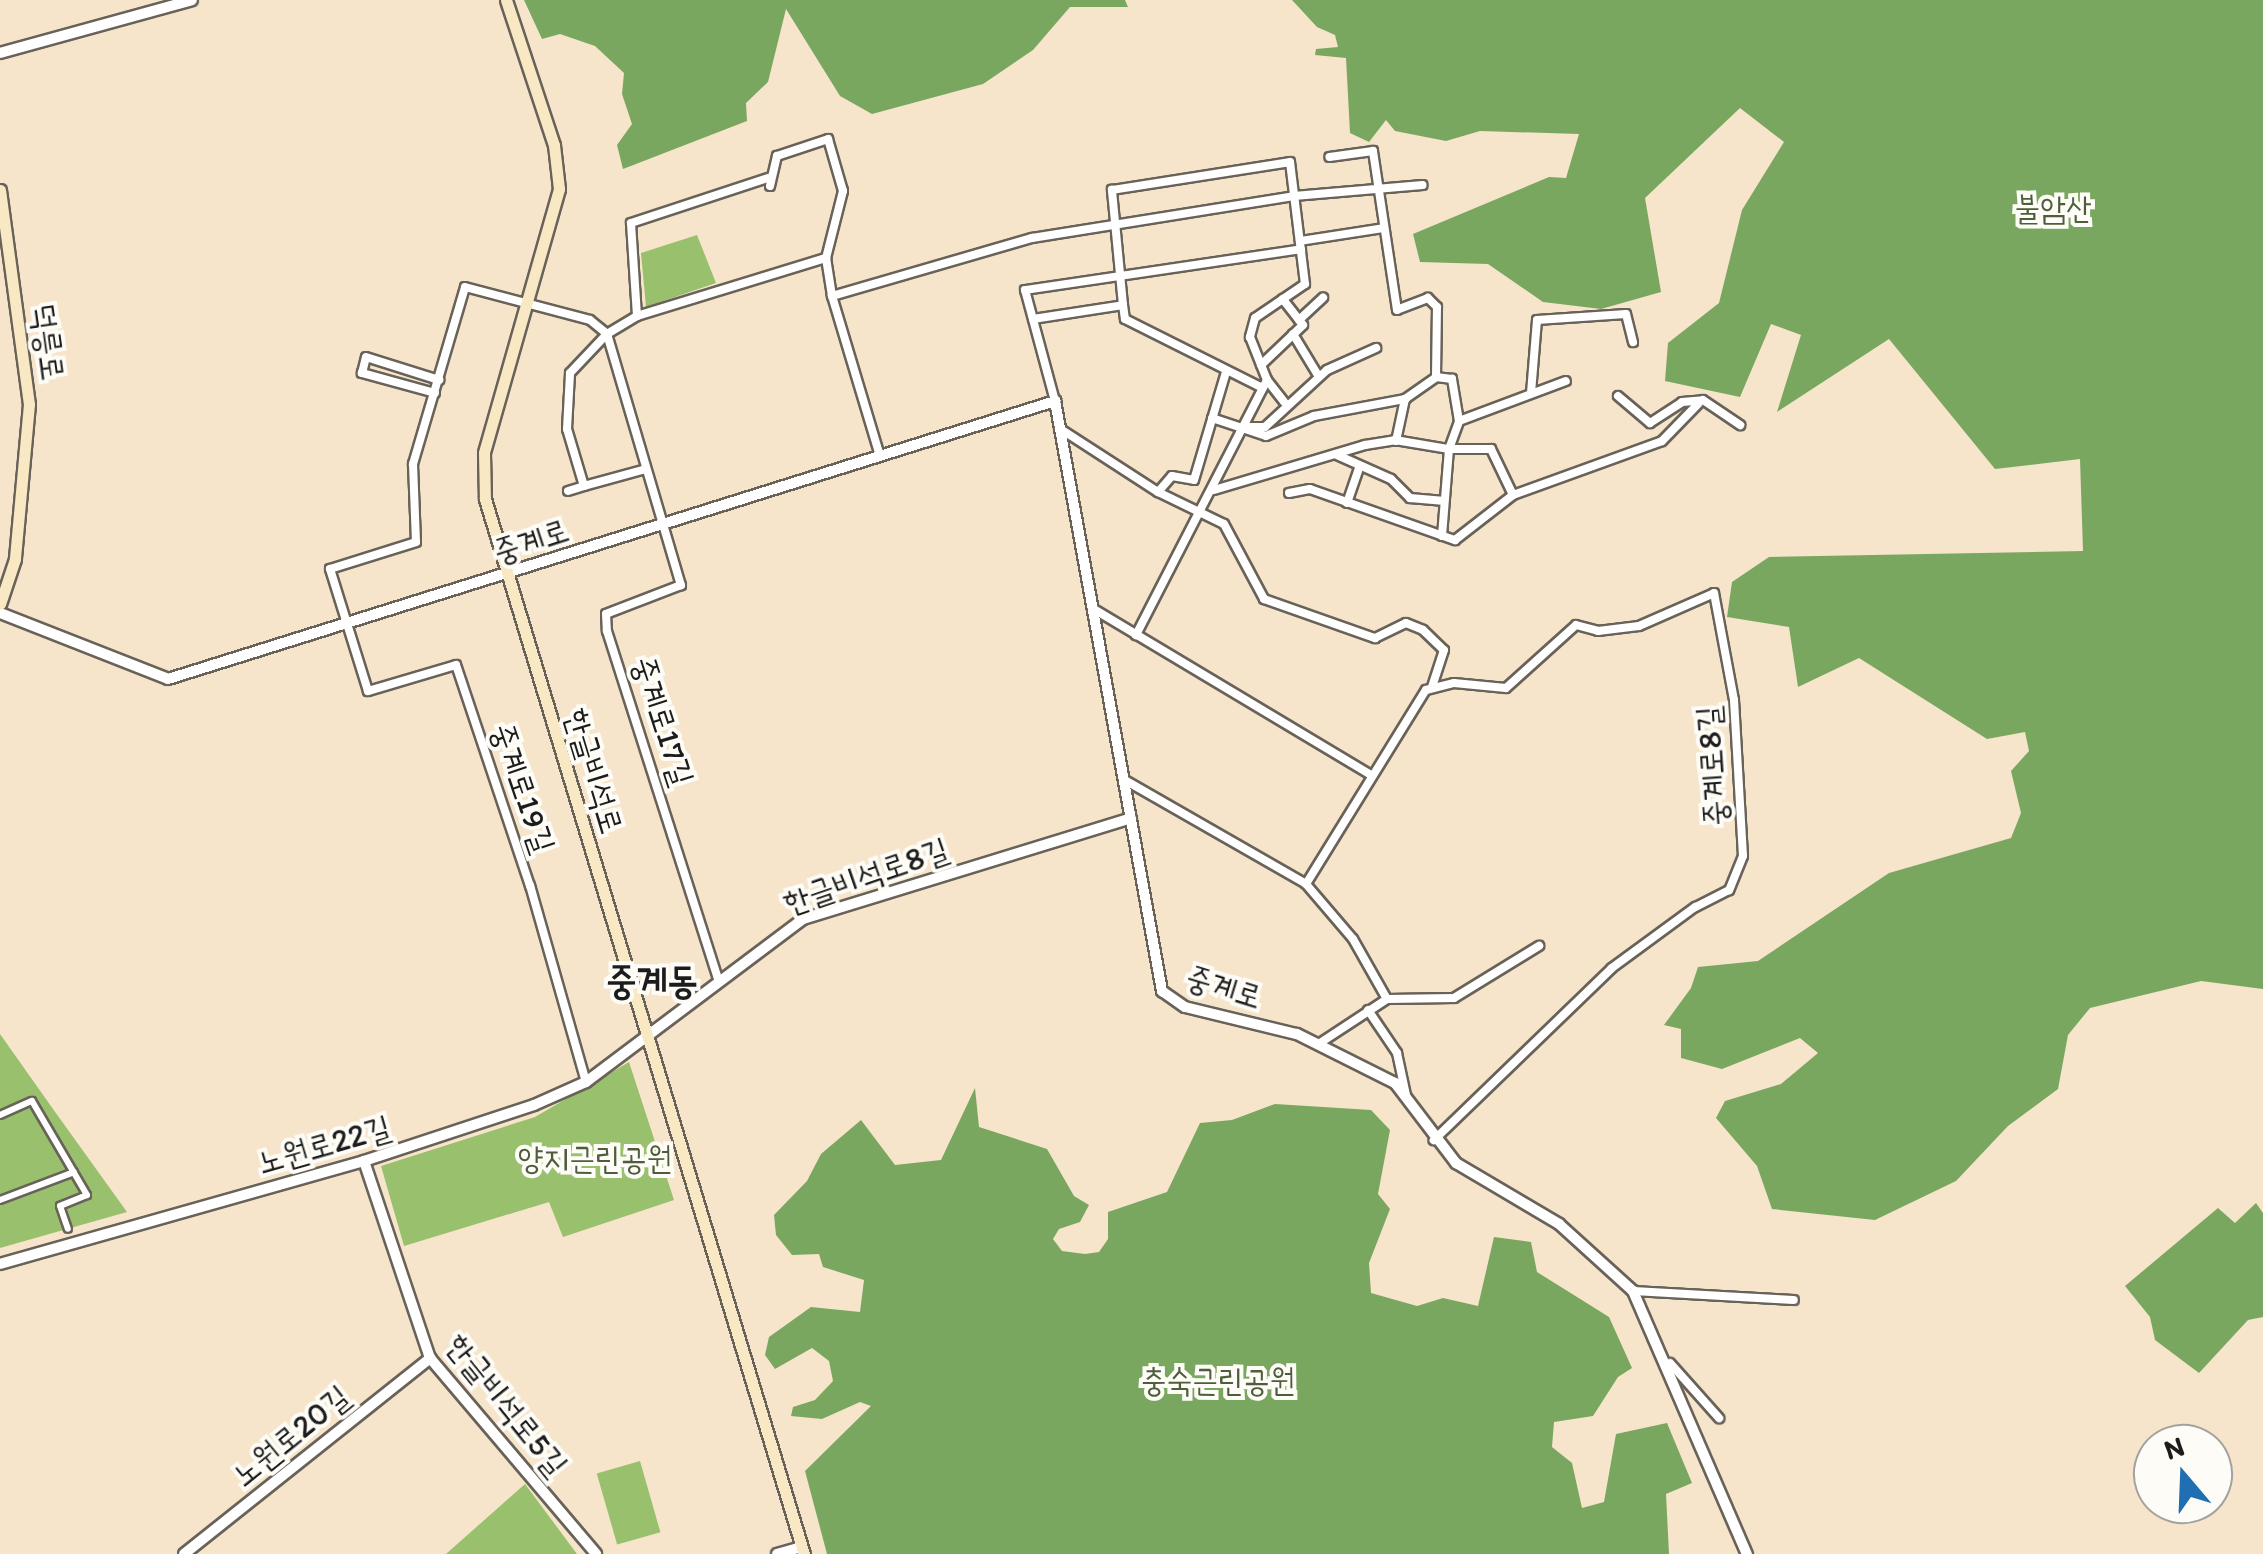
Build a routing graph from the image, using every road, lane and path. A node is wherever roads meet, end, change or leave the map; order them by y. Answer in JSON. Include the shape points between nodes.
{"nodes":[{"id":1,"x":192,"y":0,"type":"edge"},
{"id":2,"x":506,"y":0,"type":"edge"},
{"id":3,"x":0,"y":53,"type":"edge"},
{"id":4,"x":1330,"y":156,"type":"dead end"},
{"id":5,"x":1423,"y":185,"type":"dead end"},
{"id":6,"x":1378,"y":186,"type":"junction"},
{"id":7,"x":0,"y":190,"type":"edge"},
{"id":8,"x":1294,"y":196,"type":"junction"},
{"id":9,"x":1114,"y":224,"type":"junction"},
{"id":10,"x":1384,"y":228,"type":"junction"},
{"id":11,"x":1301,"y":245,"type":"junction"},
{"id":12,"x":826,"y":258,"type":"junction"},
{"id":13,"x":5,"y":266,"type":"edge"},
{"id":14,"x":1119,"y":275,"type":"junction"},
{"id":15,"x":832,"y":296,"type":"junction"},
{"id":16,"x":1323,"y":298,"type":"dead end"},
{"id":17,"x":1283,"y":299,"type":"junction"},
{"id":18,"x":1123,"y":305,"type":"junction"},
{"id":19,"x":528,"y":306,"type":"junction"},
{"id":20,"x":637,"y":316,"type":"junction"},
{"id":21,"x":1033,"y":320,"type":"junction"},
{"id":22,"x":1299,"y":320,"type":"junction"},
{"id":23,"x":607,"y":334,"type":"junction"},
{"id":24,"x":1293,"y":334,"type":"junction"},
{"id":25,"x":1633,"y":342,"type":"dead end"},
{"id":26,"x":1376,"y":348,"type":"dead end"},
{"id":27,"x":1261,"y":364,"type":"junction"},
{"id":28,"x":1226,"y":372,"type":"junction"},
{"id":29,"x":1319,"y":377,"type":"junction"},
{"id":30,"x":1436,"y":377,"type":"junction"},
{"id":31,"x":439,"y":380,"type":"junction"},
{"id":32,"x":1566,"y":381,"type":"dead end"},
{"id":33,"x":1265,"y":384,"type":"junction"},
{"id":34,"x":435,"y":392,"type":"junction"},
{"id":35,"x":1531,"y":393,"type":"junction"},
{"id":36,"x":1618,"y":396,"type":"dead end"},
{"id":37,"x":1405,"y":399,"type":"junction"},
{"id":38,"x":1055,"y":401,"type":"junction"},
{"id":39,"x":1284,"y":402,"type":"junction"},
{"id":40,"x":1698,"y":404,"type":"junction"},
{"id":41,"x":1212,"y":418,"type":"junction"},
{"id":42,"x":1459,"y":421,"type":"junction"},
{"id":43,"x":1740,"y":424,"type":"dead end"},
{"id":44,"x":1244,"y":427,"type":"junction"},
{"id":45,"x":1058,"y":428,"type":"junction"},
{"id":46,"x":1396,"y":440,"type":"junction"},
{"id":47,"x":1449,"y":449,"type":"junction"},
{"id":48,"x":1337,"y":455,"type":"junction"},
{"id":49,"x":880,"y":456,"type":"junction"},
{"id":50,"x":1360,"y":466,"type":"junction"},
{"id":51,"x":646,"y":469,"type":"junction"},
{"id":52,"x":584,"y":486,"type":"junction"},
{"id":53,"x":1214,"y":490,"type":"junction"},
{"id":54,"x":568,"y":492,"type":"dead end"},
{"id":55,"x":1158,"y":492,"type":"junction"},
{"id":56,"x":1290,"y":493,"type":"dead end"},
{"id":57,"x":1513,"y":495,"type":"junction"},
{"id":58,"x":1442,"y":501,"type":"junction"},
{"id":59,"x":1347,"y":503,"type":"junction"},
{"id":60,"x":1200,"y":515,"type":"junction"},
{"id":61,"x":661,"y":525,"type":"junction"},
{"id":62,"x":1442,"y":536,"type":"junction"},
{"id":63,"x":507,"y":575,"type":"junction"},
{"id":64,"x":0,"y":604,"type":"edge"},
{"id":65,"x":1092,"y":608,"type":"junction"},
{"id":66,"x":0,"y":613,"type":"edge"},
{"id":67,"x":347,"y":624,"type":"junction"},
{"id":68,"x":1136,"y":635,"type":"junction"},
{"id":69,"x":1432,"y":687,"type":"junction"},
{"id":70,"x":1371,"y":776,"type":"junction"},
{"id":71,"x":1123,"y":779,"type":"junction"},
{"id":72,"x":1131,"y":818,"type":"junction"},
{"id":73,"x":1306,"y":884,"type":"junction"},
{"id":74,"x":1539,"y":946,"type":"dead end"},
{"id":75,"x":718,"y":979,"type":"junction"},
{"id":76,"x":1387,"y":1000,"type":"junction"},
{"id":77,"x":1368,"y":1010,"type":"junction"},
{"id":78,"x":646,"y":1037,"type":"junction"},
{"id":79,"x":1320,"y":1042,"type":"junction"},
{"id":80,"x":586,"y":1082,"type":"junction"},
{"id":81,"x":1406,"y":1096,"type":"junction"},
{"id":82,"x":0,"y":1114,"type":"edge"},
{"id":83,"x":1434,"y":1140,"type":"junction"},
{"id":84,"x":364,"y":1160,"type":"junction"},
{"id":85,"x":74,"y":1172,"type":"junction"},
{"id":86,"x":0,"y":1200,"type":"edge"},
{"id":87,"x":68,"y":1228,"type":"dead end"},
{"id":88,"x":0,"y":1264,"type":"edge"},
{"id":89,"x":1633,"y":1290,"type":"junction"},
{"id":90,"x":1794,"y":1300,"type":"dead end"},
{"id":91,"x":430,"y":1358,"type":"junction"},
{"id":92,"x":1670,"y":1364,"type":"junction"},
{"id":93,"x":1719,"y":1418,"type":"dead end"},
{"id":94,"x":803,"y":1550,"type":"edge"},
{"id":95,"x":184,"y":1554,"type":"edge"},
{"id":96,"x":596,"y":1554,"type":"edge"},
{"id":97,"x":776,"y":1554,"type":"edge"},
{"id":98,"x":1747,"y":1554,"type":"edge"}],
"edges":[{"from":1,"to":3,"type":"street"},
{"from":2,"to":19,"type":"main road","name":"한글비석로","via":[[554,145],[559,189]]},
{"from":4,"to":6,"type":"street","via":[[1373,151]]},
{"from":5,"to":6,"type":"street"},
{"from":6,"to":8,"type":"street"},
{"from":6,"to":10,"type":"street"},
{"from":7,"to":13,"type":"main road","name":"덕릉로"},
{"from":8,"to":9,"type":"street"},
{"from":8,"to":9,"type":"street","via":[[1290,162],[1112,190]]},
{"from":8,"to":11,"type":"street"},
{"from":9,"to":14,"type":"street"},
{"from":9,"to":15,"type":"street","via":[[1032,238]]},
{"from":10,"to":11,"type":"street"},
{"from":10,"to":30,"type":"street","via":[[1397,310],[1428,298],[1437,307]]},
{"from":11,"to":14,"type":"street"},
{"from":11,"to":17,"type":"street","via":[[1304,284]]},
{"from":12,"to":15,"type":"street"},
{"from":12,"to":20,"type":"street"},
{"from":12,"to":20,"type":"street","via":[[843,191],[828,139],[777,156],[769,182],[631,223]]},
{"from":13,"to":64,"type":"main road","name":"덕릉로","via":[[28,438],[15,559]]},
{"from":14,"to":18,"type":"street"},
{"from":14,"to":21,"type":"street","via":[[1025,290]]},
{"from":15,"to":49,"type":"street"},
{"from":16,"to":22,"type":"street"},
{"from":17,"to":22,"type":"street"},
{"from":17,"to":27,"type":"street","via":[[1255,318],[1250,337]]},
{"from":18,"to":21,"type":"street"},
{"from":18,"to":28,"type":"street","via":[[1125,320]]},
{"from":19,"to":23,"type":"street","via":[[590,320]]},
{"from":19,"to":31,"type":"street","via":[[465,287]]},
{"from":19,"to":63,"type":"main road","name":"한글비석로","via":[[483,462],[485,499]]},
{"from":20,"to":23,"type":"street"},
{"from":21,"to":38,"type":"street"},
{"from":22,"to":24,"type":"street","via":[[1303,325]]},
{"from":23,"to":51,"type":"street"},
{"from":23,"to":52,"type":"street","via":[[570,373],[566,402]]},
{"from":24,"to":27,"type":"street"},
{"from":24,"to":29,"type":"street"},
{"from":25,"to":35,"type":"street","via":[[1626,314],[1537,320]]},
{"from":26,"to":29,"type":"street"},
{"from":27,"to":33,"type":"street"},
{"from":28,"to":33,"type":"street"},
{"from":28,"to":41,"type":"street"},
{"from":29,"to":39,"type":"street"},
{"from":30,"to":37,"type":"street"},
{"from":30,"to":42,"type":"street","via":[[1452,379]]},
{"from":31,"to":34,"type":"street"},
{"from":31,"to":34,"type":"street","via":[[366,357],[362,373]]},
{"from":32,"to":35,"type":"street"},
{"from":33,"to":39,"type":"street"},
{"from":33,"to":44,"type":"street"},
{"from":34,"to":67,"type":"street","via":[[414,464],[416,542],[330,569]]},
{"from":35,"to":42,"type":"street"},
{"from":36,"to":40,"type":"street","via":[[1650,423],[1682,402]]},
{"from":37,"to":44,"type":"street","via":[[1314,416],[1266,436]]},
{"from":37,"to":46,"type":"street"},
{"from":38,"to":45,"type":"street","name":"중계로"},
{"from":38,"to":49,"type":"street","name":"중계로"},
{"from":39,"to":44,"type":"street","via":[[1264,427]]},
{"from":40,"to":43,"type":"street","via":[[1703,400]]},
{"from":40,"to":57,"type":"street","via":[[1662,441]]},
{"from":41,"to":44,"type":"street"},
{"from":41,"to":55,"type":"street","via":[[1194,480],[1172,476]]},
{"from":42,"to":47,"type":"street"},
{"from":44,"to":53,"type":"street"},
{"from":45,"to":55,"type":"street"},
{"from":45,"to":65,"type":"street","name":"중계로"},
{"from":46,"to":47,"type":"street"},
{"from":46,"to":48,"type":"street"},
{"from":47,"to":57,"type":"street","via":[[1492,449]]},
{"from":47,"to":58,"type":"street"},
{"from":48,"to":50,"type":"street"},
{"from":48,"to":53,"type":"street","via":[[1300,460]]},
{"from":49,"to":61,"type":"street","name":"중계로"},
{"from":50,"to":58,"type":"street","via":[[1391,478],[1410,498]]},
{"from":50,"to":59,"type":"street"},
{"from":51,"to":52,"type":"street"},
{"from":51,"to":61,"type":"street"},
{"from":52,"to":54,"type":"street"},
{"from":53,"to":60,"type":"street"},
{"from":55,"to":60,"type":"street"},
{"from":56,"to":59,"type":"street","via":[[1310,489]]},
{"from":57,"to":62,"type":"street","via":[[1455,540]]},
{"from":58,"to":62,"type":"street"},
{"from":59,"to":62,"type":"street"},
{"from":60,"to":68,"type":"street"},
{"from":60,"to":69,"type":"street","via":[[1224,524],[1264,599],[1375,638],[1406,623],[1424,630],[1444,650]]},
{"from":61,"to":63,"type":"street","name":"중계로"},
{"from":61,"to":75,"type":"street","name":"중계로17길","via":[[681,585],[606,614],[608,631]]},
{"from":63,"to":67,"type":"street","name":"중계로"},
{"from":63,"to":78,"type":"main road","name":"한글비석로"},
{"from":65,"to":68,"type":"street"},
{"from":65,"to":71,"type":"street","name":"중계로"},
{"from":66,"to":67,"type":"street","name":"중계로","via":[[168,679]]},
{"from":67,"to":80,"type":"street","name":"중계로19길","via":[[368,691],[456,665]]},
{"from":68,"to":70,"type":"street"},
{"from":69,"to":70,"type":"street","via":[[1412,706]]},
{"from":69,"to":83,"type":"street","name":"중계로8길","via":[[1506,688],[1576,625],[1598,631],[1639,626],[1714,594],[1734,700],[1743,856],[1729,890],[1695,906],[1612,968]]},
{"from":70,"to":73,"type":"street"},
{"from":71,"to":72,"type":"street","name":"중계로"},
{"from":71,"to":73,"type":"street"},
{"from":72,"to":75,"type":"street","name":"한글비석로8길","via":[[803,919]]},
{"from":72,"to":79,"type":"street","name":"중계로","via":[[1148,933],[1169,1000]]},
{"from":73,"to":76,"type":"street","via":[[1354,939]]},
{"from":74,"to":76,"type":"street","via":[[1454,998]]},
{"from":75,"to":78,"type":"street","name":"한글비석로8길"},
{"from":76,"to":77,"type":"street"},
{"from":77,"to":79,"type":"street"},
{"from":77,"to":81,"type":"street","name":"중계로","via":[[1397,1053]]},
{"from":78,"to":80,"type":"street","name":"노원로22길"},
{"from":78,"to":94,"type":"main road","name":"한글비석로"},
{"from":79,"to":81,"type":"street","name":"중계로","via":[[1395,1083]]},
{"from":80,"to":84,"type":"street","name":"노원로22길"},
{"from":81,"to":83,"type":"street","name":"중계로"},
{"from":82,"to":85,"type":"street","via":[[32,1101]]},
{"from":83,"to":89,"type":"street","name":"중계로","via":[[1456,1163],[1559,1224]]},
{"from":84,"to":88,"type":"street","name":"노원로22길"},
{"from":84,"to":91,"type":"street","name":"한글비석로5길"},
{"from":85,"to":86,"type":"street"},
{"from":85,"to":87,"type":"street","via":[[87,1194],[60,1206]]},
{"from":89,"to":90,"type":"street"},
{"from":89,"to":92,"type":"street","name":"중계로"},
{"from":91,"to":95,"type":"street","name":"노원로20길"},
{"from":91,"to":96,"type":"street","name":"한글비석로5길"},
{"from":92,"to":93,"type":"street"},
{"from":92,"to":98,"type":"street","name":"중계로"},
{"from":94,"to":97,"type":"street"}]}
